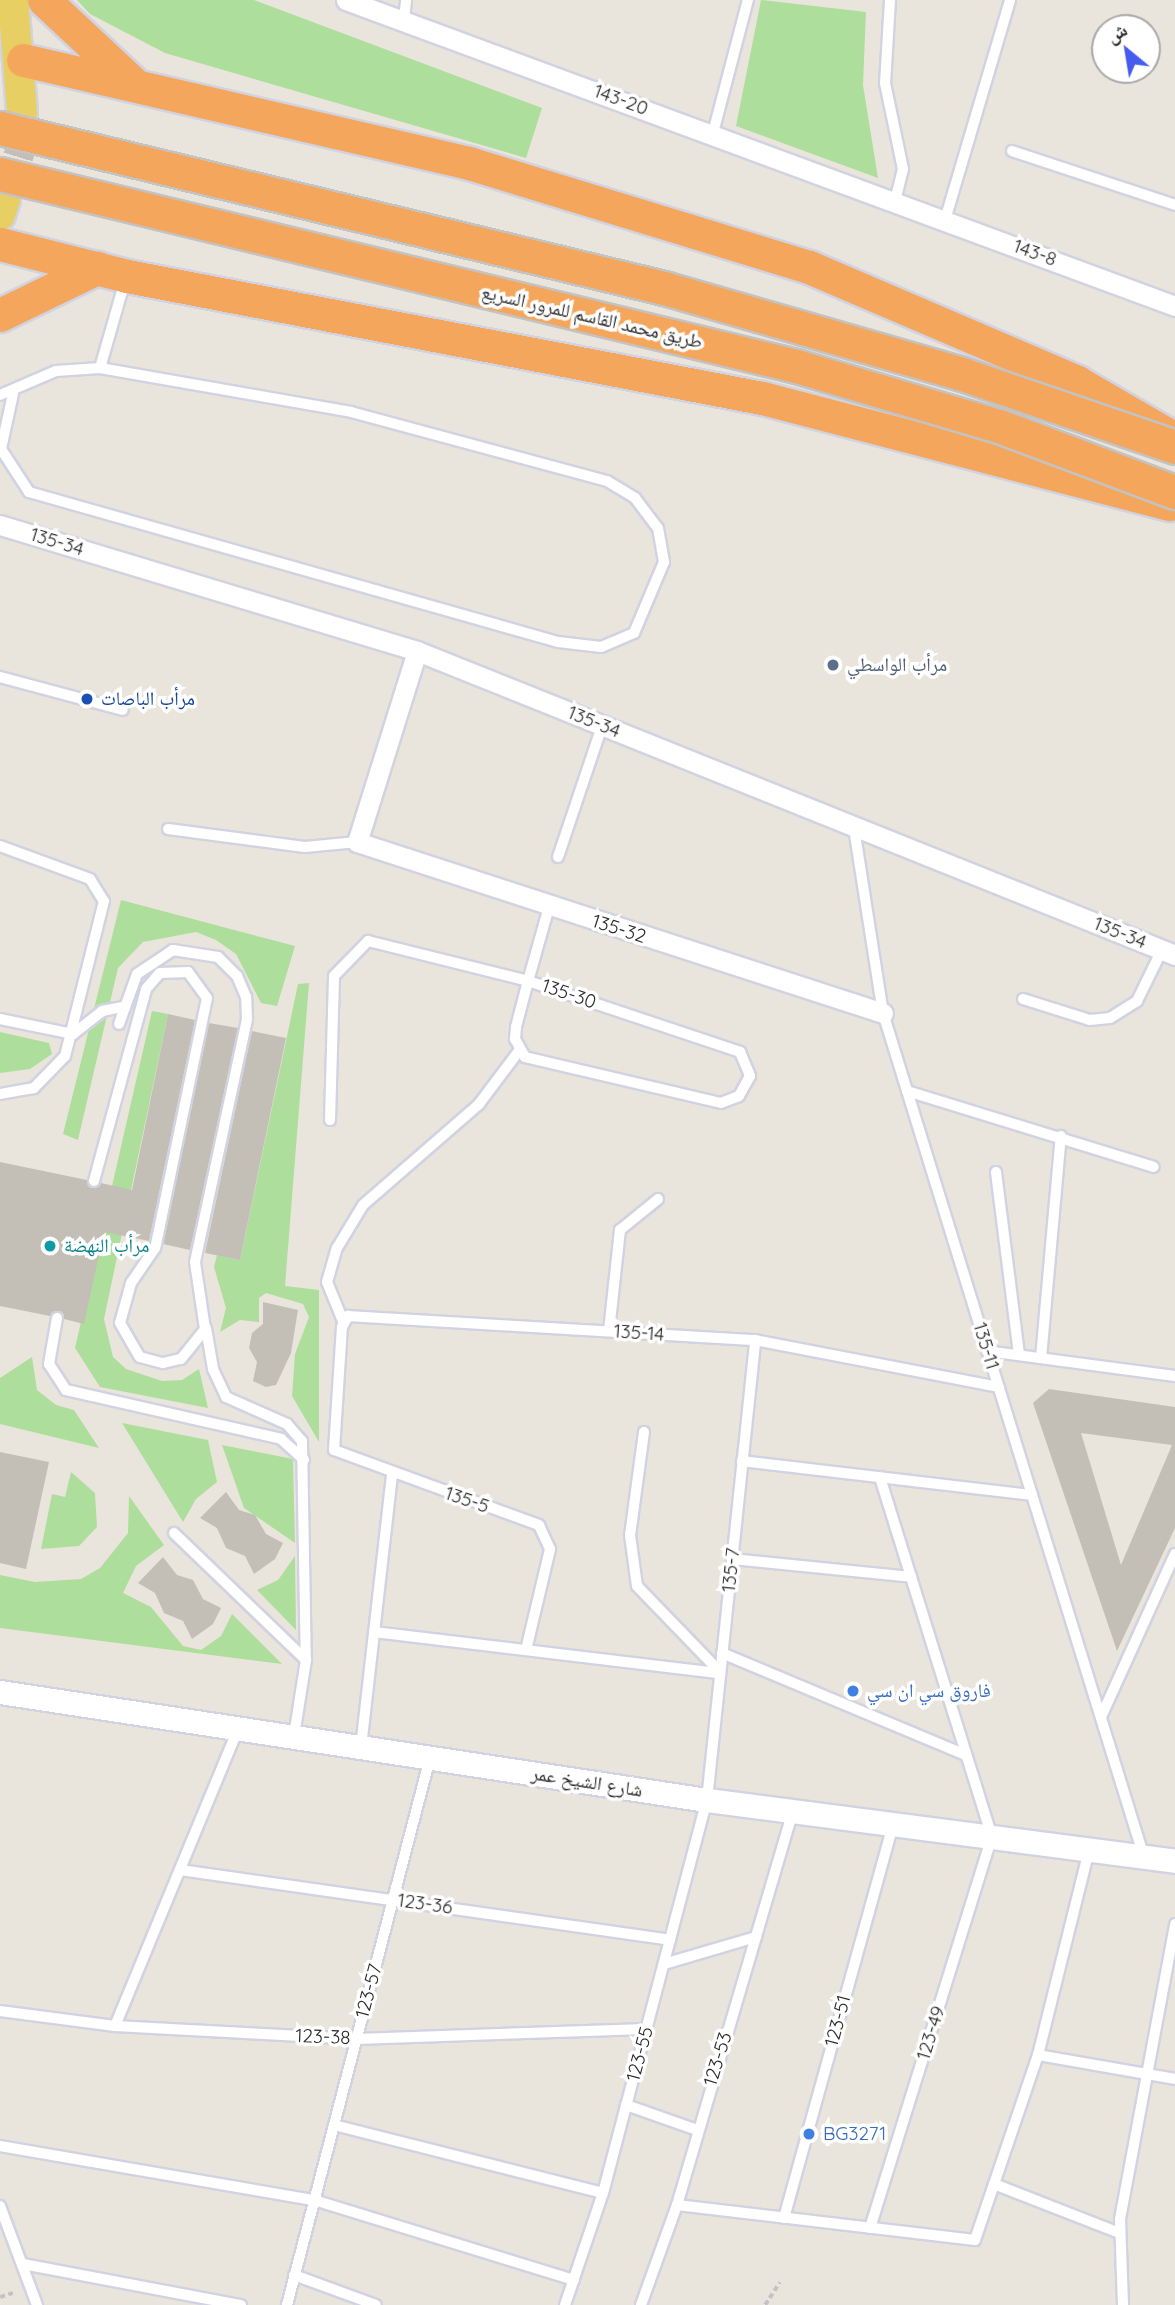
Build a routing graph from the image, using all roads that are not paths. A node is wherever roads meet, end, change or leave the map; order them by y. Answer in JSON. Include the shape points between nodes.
{"nodes":[{"id":1,"x":13,"y":0,"type":"edge"},
{"id":2,"x":44,"y":0,"type":"edge"},
{"id":3,"x":346,"y":0,"type":"edge"},
{"id":4,"x":406,"y":0,"type":"edge"},
{"id":5,"x":748,"y":0,"type":"edge"},
{"id":6,"x":890,"y":0,"type":"edge"},
{"id":7,"x":1010,"y":0,"type":"edge"},
{"id":8,"x":404,"y":20,"type":"junction"},
{"id":9,"x":11,"y":55,"type":"edge"},
{"id":10,"x":138,"y":86,"type":"junction"},
{"id":11,"x":11,"y":120,"type":"edge"},
{"id":12,"x":713,"y":133,"type":"junction"},
{"id":13,"x":1012,"y":151,"type":"dead end"},
{"id":14,"x":2,"y":196,"type":"edge"},
{"id":15,"x":895,"y":202,"type":"junction"},
{"id":16,"x":1175,"y":205,"type":"edge"},
{"id":17,"x":945,"y":220,"type":"junction"},
{"id":18,"x":0,"y":244,"type":"edge"},
{"id":19,"x":112,"y":272,"type":"junction"},
{"id":20,"x":1175,"y":306,"type":"edge"},
{"id":21,"x":0,"y":315,"type":"edge"},
{"id":22,"x":100,"y":368,"type":"junction"},
{"id":23,"x":13,"y":394,"type":"junction"},
{"id":24,"x":0,"y":395,"type":"edge"},
{"id":25,"x":1175,"y":439,"type":"edge"},
{"id":26,"x":1175,"y":447,"type":"edge"},
{"id":27,"x":1175,"y":492,"type":"edge"},
{"id":28,"x":1175,"y":506,"type":"edge"},
{"id":29,"x":0,"y":525,"type":"edge"},
{"id":30,"x":418,"y":651,"type":"junction"},
{"id":31,"x":0,"y":677,"type":"edge"},
{"id":32,"x":123,"y":710,"type":"dead end"},
{"id":33,"x":602,"y":726,"type":"junction"},
{"id":34,"x":854,"y":828,"type":"junction"},
{"id":35,"x":167,"y":829,"type":"dead end"},
{"id":36,"x":357,"y":842,"type":"junction"},
{"id":37,"x":0,"y":846,"type":"edge"},
{"id":38,"x":558,"y":857,"type":"dead end"},
{"id":39,"x":549,"y":907,"type":"junction"},
{"id":40,"x":1168,"y":952,"type":"edge"},
{"id":41,"x":528,"y":981,"type":"junction"},
{"id":42,"x":1023,"y":999,"type":"dead end"},
{"id":43,"x":122,"y":1007,"type":"junction"},
{"id":44,"x":883,"y":1013,"type":"junction"},
{"id":45,"x":0,"y":1018,"type":"edge"},
{"id":46,"x":119,"y":1024,"type":"dead end"},
{"id":47,"x":74,"y":1034,"type":"junction"},
{"id":48,"x":519,"y":1051,"type":"junction"},
{"id":49,"x":907,"y":1091,"type":"junction"},
{"id":50,"x":0,"y":1094,"type":"edge"},
{"id":51,"x":330,"y":1120,"type":"dead end"},
{"id":52,"x":1061,"y":1136,"type":"junction"},
{"id":53,"x":1154,"y":1167,"type":"dead end"},
{"id":54,"x":996,"y":1172,"type":"dead end"},
{"id":55,"x":94,"y":1181,"type":"dead end"},
{"id":56,"x":658,"y":1199,"type":"dead end"},
{"id":57,"x":57,"y":1318,"type":"dead end"},
{"id":58,"x":343,"y":1321,"type":"junction"},
{"id":59,"x":205,"y":1326,"type":"dead end"},
{"id":60,"x":610,"y":1331,"type":"junction"},
{"id":61,"x":755,"y":1340,"type":"junction"},
{"id":62,"x":987,"y":1351,"type":"junction"},
{"id":63,"x":1019,"y":1355,"type":"junction"},
{"id":64,"x":1041,"y":1358,"type":"junction"},
{"id":65,"x":1175,"y":1376,"type":"edge"},
{"id":66,"x":999,"y":1387,"type":"junction"},
{"id":67,"x":644,"y":1433,"type":"dead end"},
{"id":68,"x":305,"y":1461,"type":"junction"},
{"id":69,"x":742,"y":1461,"type":"junction"},
{"id":70,"x":392,"y":1474,"type":"junction"},
{"id":71,"x":880,"y":1477,"type":"junction"},
{"id":72,"x":1032,"y":1495,"type":"junction"},
{"id":73,"x":174,"y":1533,"type":"dead end"},
{"id":74,"x":1175,"y":1554,"type":"edge"},
{"id":75,"x":732,"y":1559,"type":"junction"},
{"id":76,"x":911,"y":1577,"type":"junction"},
{"id":77,"x":374,"y":1632,"type":"junction"},
{"id":78,"x":526,"y":1650,"type":"junction"},
{"id":79,"x":722,"y":1653,"type":"junction"},
{"id":80,"x":306,"y":1660,"type":"junction"},
{"id":81,"x":720,"y":1673,"type":"junction"},
{"id":82,"x":0,"y":1692,"type":"edge"},
{"id":83,"x":1101,"y":1717,"type":"junction"},
{"id":84,"x":238,"y":1728,"type":"junction"},
{"id":85,"x":294,"y":1737,"type":"junction"},
{"id":86,"x":361,"y":1748,"type":"junction"},
{"id":87,"x":966,"y":1755,"type":"junction"},
{"id":88,"x":430,"y":1758,"type":"junction"},
{"id":89,"x":707,"y":1800,"type":"junction"},
{"id":90,"x":793,"y":1811,"type":"junction"},
{"id":91,"x":893,"y":1825,"type":"junction"},
{"id":92,"x":992,"y":1837,"type":"junction"},
{"id":93,"x":1089,"y":1850,"type":"junction"},
{"id":94,"x":1144,"y":1858,"type":"junction"},
{"id":95,"x":1175,"y":1861,"type":"edge"},
{"id":96,"x":180,"y":1870,"type":"junction"},
{"id":97,"x":394,"y":1899,"type":"junction"},
{"id":98,"x":1175,"y":1924,"type":"edge"},
{"id":99,"x":756,"y":1937,"type":"junction"},
{"id":100,"x":670,"y":1940,"type":"junction"},
{"id":101,"x":664,"y":1964,"type":"junction"},
{"id":102,"x":0,"y":2011,"type":"edge"},
{"id":103,"x":115,"y":2026,"type":"junction"},
{"id":104,"x":646,"y":2029,"type":"junction"},
{"id":105,"x":357,"y":2039,"type":"junction"},
{"id":106,"x":1038,"y":2055,"type":"junction"},
{"id":107,"x":1147,"y":2076,"type":"junction"},
{"id":108,"x":1175,"y":2079,"type":"edge"},
{"id":109,"x":626,"y":2105,"type":"junction"},
{"id":110,"x":334,"y":2125,"type":"junction"},
{"id":111,"x":696,"y":2130,"type":"junction"},
{"id":112,"x":0,"y":2146,"type":"edge"},
{"id":113,"x":994,"y":2184,"type":"junction"},
{"id":114,"x":603,"y":2193,"type":"junction"},
{"id":115,"x":314,"y":2200,"type":"junction"},
{"id":116,"x":677,"y":2205,"type":"junction"},
{"id":117,"x":0,"y":2206,"type":"edge"},
{"id":118,"x":784,"y":2218,"type":"junction"},
{"id":119,"x":2,"y":2222,"type":"edge"},
{"id":120,"x":870,"y":2228,"type":"junction"},
{"id":121,"x":1120,"y":2233,"type":"junction"},
{"id":122,"x":23,"y":2264,"type":"junction"},
{"id":123,"x":294,"y":2276,"type":"junction"},
{"id":124,"x":575,"y":2280,"type":"junction"},
{"id":125,"x":37,"y":2305,"type":"edge"},
{"id":126,"x":241,"y":2305,"type":"edge"},
{"id":127,"x":287,"y":2305,"type":"edge"},
{"id":128,"x":376,"y":2305,"type":"edge"},
{"id":129,"x":565,"y":2305,"type":"edge"},
{"id":130,"x":640,"y":2305,"type":"edge"},
{"id":131,"x":1123,"y":2305,"type":"edge"}],
"edges":[{"from":1,"to":9,"type":"main road"},
{"from":2,"to":10,"type":"highway"},
{"from":3,"to":8,"type":"street","name":"143-20"},
{"from":4,"to":8,"type":"lane"},
{"from":5,"to":12,"type":"lane"},
{"from":6,"to":15,"type":"lane","via":[[885,83],[903,169]]},
{"from":7,"to":17,"type":"lane"},
{"from":8,"to":12,"type":"street","name":"143-20"},
{"from":9,"to":10,"type":"highway"},
{"from":9,"to":11,"type":"main road"},
{"from":10,"to":25,"type":"highway","via":[[503,173],[809,267],[1077,382]]},
{"from":11,"to":26,"type":"highway","bridge":true,"via":[[664,288],[962,374]]},
{"from":12,"to":15,"type":"street","name":"143-20"},
{"from":13,"to":16,"type":"lane"},
{"from":14,"to":27,"type":"highway","name":"طريق محمد القاسم للمرور السريع","bridge":true,"via":[[796,366],[999,426]]},
{"from":15,"to":17,"type":"street","name":"143-8"},
{"from":17,"to":20,"type":"street","name":"143-8"},
{"from":18,"to":19,"type":"highway"},
{"from":19,"to":21,"type":"highway"},
{"from":19,"to":22,"type":"lane"},
{"from":19,"to":28,"type":"highway","via":[[779,402]]},
{"from":22,"to":23,"type":"lane","via":[[56,371]]},
{"from":22,"to":23,"type":"lane","via":[[351,412],[607,481],[635,498],[658,528],[664,562],[634,632],[601,647],[558,642],[29,492],[1,449]]},
{"from":23,"to":24,"type":"lane"},
{"from":29,"to":30,"type":"street","name":"135-34"},
{"from":30,"to":33,"type":"street","name":"135-34"},
{"from":30,"to":36,"type":"street"},
{"from":31,"to":32,"type":"lane"},
{"from":33,"to":34,"type":"street","name":"135-34"},
{"from":33,"to":38,"type":"lane"},
{"from":34,"to":40,"type":"street","name":"135-34"},
{"from":34,"to":44,"type":"lane","name":"135-11"},
{"from":35,"to":36,"type":"lane","via":[[305,847]]},
{"from":36,"to":39,"type":"street","name":"135-32"},
{"from":37,"to":47,"type":"lane","via":[[90,879],[103,892]]},
{"from":39,"to":41,"type":"lane"},
{"from":39,"to":44,"type":"street","name":"135-32"},
{"from":40,"to":42,"type":"lane","via":[[1137,1001],[1110,1018],[1090,1020]]},
{"from":41,"to":48,"type":"lane","via":[[514,1039]]},
{"from":41,"to":48,"type":"lane","name":"135-30","via":[[740,1052],[750,1076],[739,1096],[721,1102],[535,1062]]},
{"from":41,"to":51,"type":"lane","name":"135-30","via":[[368,941],[334,976]]},
{"from":43,"to":46,"type":"lane"},
{"from":43,"to":47,"type":"lane","via":[[102,1011]]},
{"from":43,"to":55,"type":"lane","via":[[144,966],[173,950],[218,957],[237,976],[246,997],[247,1020],[195,1262],[205,1329],[188,1355],[163,1363],[128,1346],[120,1313],[155,1248],[207,998],[202,983],[182,970],[160,973],[146,989]]},
{"from":44,"to":49,"type":"lane","name":"135-11"},
{"from":45,"to":47,"type":"lane"},
{"from":47,"to":50,"type":"lane","via":[[47,1079]]},
{"from":48,"to":58,"type":"lane","via":[[479,1104],[363,1205],[337,1248],[327,1282]]},
{"from":49,"to":52,"type":"lane"},
{"from":49,"to":62,"type":"lane","name":"135-11"},
{"from":52,"to":53,"type":"lane"},
{"from":52,"to":64,"type":"lane"},
{"from":54,"to":63,"type":"lane"},
{"from":56,"to":60,"type":"lane","via":[[620,1230]]},
{"from":57,"to":68,"type":"lane","via":[[49,1364],[66,1391],[281,1439]]},
{"from":58,"to":60,"type":"lane","name":"135-14","via":[[352,1315]]},
{"from":58,"to":70,"type":"lane","name":"135-5","via":[[334,1450]]},
{"from":59,"to":68,"type":"lane","via":[[221,1390],[239,1407],[299,1433]]},
{"from":60,"to":61,"type":"lane","name":"135-14"},
{"from":61,"to":66,"type":"lane","name":"135-14"},
{"from":61,"to":69,"type":"lane","name":"135-7"},
{"from":62,"to":63,"type":"lane"},
{"from":62,"to":66,"type":"lane","name":"135-11"},
{"from":63,"to":64,"type":"lane"},
{"from":64,"to":65,"type":"lane"},
{"from":66,"to":72,"type":"lane","name":"135-11"},
{"from":67,"to":81,"type":"lane","via":[[630,1535],[637,1586]]},
{"from":68,"to":80,"type":"lane"},
{"from":69,"to":71,"type":"lane"},
{"from":69,"to":75,"type":"lane","name":"135-7"},
{"from":70,"to":77,"type":"lane"},
{"from":70,"to":78,"type":"lane","name":"135-5","via":[[539,1525],[549,1536]]},
{"from":71,"to":72,"type":"lane"},
{"from":71,"to":76,"type":"lane"},
{"from":72,"to":83,"type":"lane","name":"135-11"},
{"from":73,"to":80,"type":"lane"},
{"from":74,"to":83,"type":"lane"},
{"from":75,"to":76,"type":"lane"},
{"from":75,"to":79,"type":"lane","name":"135-7"},
{"from":76,"to":87,"type":"lane"},
{"from":77,"to":78,"type":"lane"},
{"from":77,"to":86,"type":"lane"},
{"from":78,"to":81,"type":"lane"},
{"from":79,"to":81,"type":"lane","name":"135-7"},
{"from":79,"to":87,"type":"lane"},
{"from":80,"to":85,"type":"lane"},
{"from":81,"to":89,"type":"lane","name":"135-7"},
{"from":82,"to":84,"type":"street","name":"شارع الشيخ عمر"},
{"from":83,"to":94,"type":"lane","name":"135-11"},
{"from":84,"to":85,"type":"street","name":"شارع الشيخ عمر"},
{"from":84,"to":96,"type":"lane"},
{"from":85,"to":86,"type":"street","name":"شارع الشيخ عمر"},
{"from":86,"to":88,"type":"street","name":"شارع الشيخ عمر"},
{"from":87,"to":92,"type":"lane"},
{"from":88,"to":89,"type":"street","name":"شارع الشيخ عمر"},
{"from":88,"to":97,"type":"lane","name":"123-57"},
{"from":89,"to":90,"type":"street","name":"شارع الشيخ عمر"},
{"from":89,"to":100,"type":"lane","name":"123-55"},
{"from":90,"to":91,"type":"street","name":"شارع الشيخ عمر"},
{"from":90,"to":99,"type":"lane","name":"123-53"},
{"from":91,"to":92,"type":"street","name":"شارع الشيخ عمر"},
{"from":91,"to":118,"type":"lane","name":"123-51"},
{"from":92,"to":93,"type":"street","name":"شارع الشيخ عمر"},
{"from":92,"to":120,"type":"lane","name":"123-49"},
{"from":93,"to":94,"type":"street","name":"شارع الشيخ عمر"},
{"from":93,"to":106,"type":"lane"},
{"from":94,"to":95,"type":"street","name":"شارع الشيخ عمر"},
{"from":96,"to":97,"type":"lane","name":"123-36"},
{"from":96,"to":103,"type":"lane"},
{"from":97,"to":100,"type":"lane","name":"123-36"},
{"from":97,"to":105,"type":"lane","name":"123-57"},
{"from":98,"to":107,"type":"lane"},
{"from":99,"to":101,"type":"lane"},
{"from":99,"to":111,"type":"lane","name":"123-53"},
{"from":100,"to":101,"type":"lane","name":"123-55"},
{"from":101,"to":104,"type":"lane","name":"123-55"},
{"from":102,"to":103,"type":"lane","name":"123-38"},
{"from":103,"to":105,"type":"lane","name":"123-38"},
{"from":104,"to":105,"type":"lane","name":"123-38"},
{"from":104,"to":109,"type":"lane","name":"123-55"},
{"from":105,"to":110,"type":"lane","name":"123-57"},
{"from":106,"to":107,"type":"lane"},
{"from":106,"to":113,"type":"lane"},
{"from":107,"to":108,"type":"lane"},
{"from":107,"to":121,"type":"lane"},
{"from":109,"to":111,"type":"lane"},
{"from":109,"to":114,"type":"lane","name":"123-55"},
{"from":110,"to":114,"type":"lane"},
{"from":110,"to":115,"type":"lane","name":"123-57"},
{"from":111,"to":116,"type":"lane","name":"123-53"},
{"from":112,"to":115,"type":"lane"},
{"from":113,"to":120,"type":"lane","via":[[975,2240]]},
{"from":113,"to":121,"type":"lane"},
{"from":114,"to":124,"type":"lane","name":"123-55"},
{"from":115,"to":123,"type":"lane","name":"123-57"},
{"from":115,"to":124,"type":"lane"},
{"from":116,"to":118,"type":"lane"},
{"from":116,"to":130,"type":"lane","name":"123-53"},
{"from":117,"to":119,"type":"lane"},
{"from":118,"to":120,"type":"lane"},
{"from":119,"to":122,"type":"lane"},
{"from":121,"to":131,"type":"lane"},
{"from":122,"to":125,"type":"lane"},
{"from":122,"to":126,"type":"lane"},
{"from":123,"to":127,"type":"lane","name":"123-57"},
{"from":123,"to":128,"type":"lane"},
{"from":124,"to":129,"type":"lane","name":"123-55"}]}
